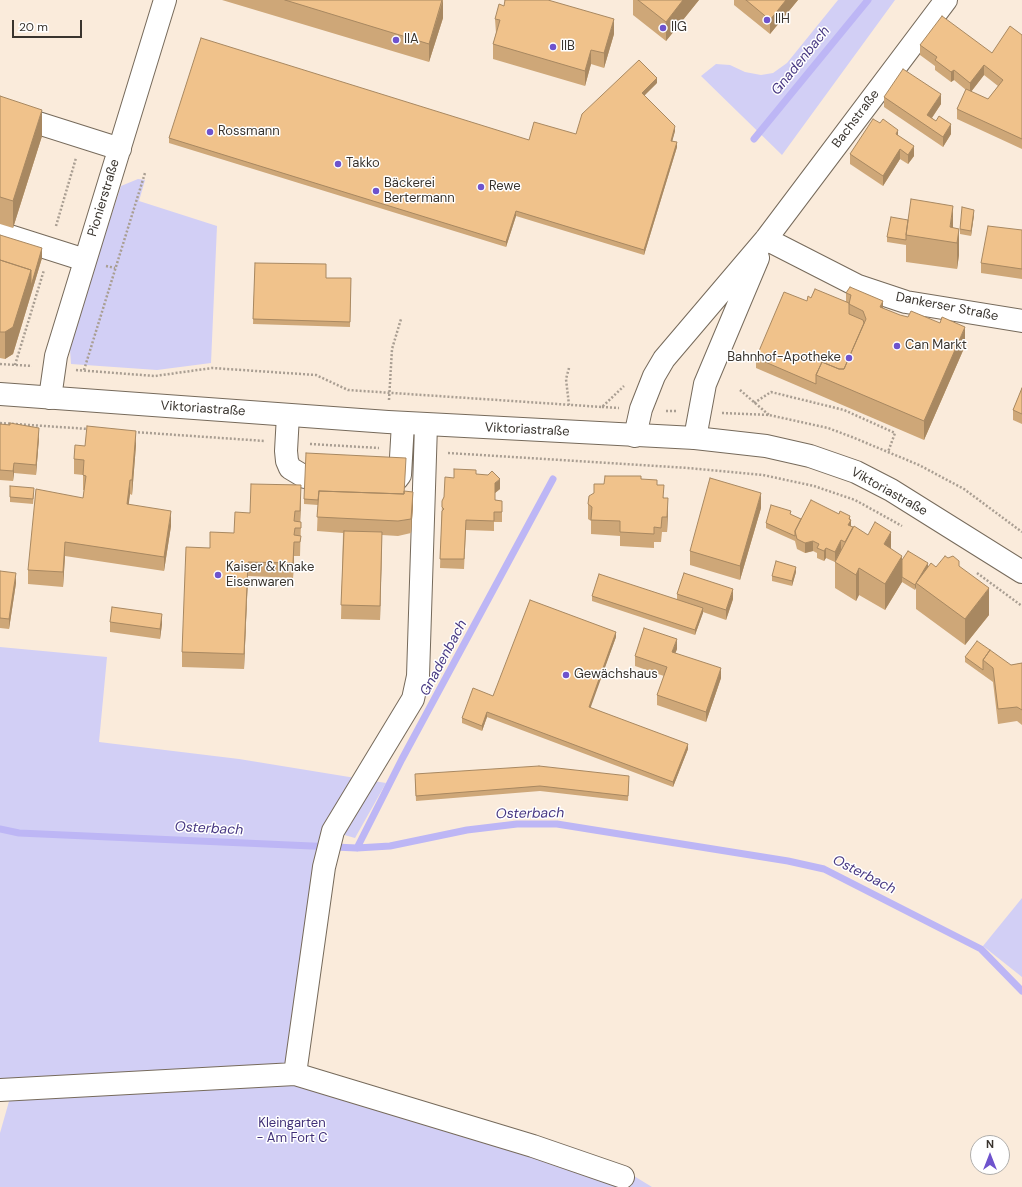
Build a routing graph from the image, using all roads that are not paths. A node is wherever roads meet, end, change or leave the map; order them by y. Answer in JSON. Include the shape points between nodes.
{"nodes":[{"id":1,"x":165,"y":0,"type":"edge"},
{"id":2,"x":946,"y":0,"type":"edge"},
{"id":3,"x":0,"y":111,"type":"edge"},
{"id":4,"x":120,"y":149,"type":"junction"},
{"id":5,"x":0,"y":233,"type":"edge"},
{"id":6,"x":766,"y":239,"type":"junction"},
{"id":7,"x":86,"y":260,"type":"junction"},
{"id":8,"x":1022,"y":321,"type":"edge"},
{"id":9,"x":0,"y":394,"type":"edge"},
{"id":10,"x":50,"y":398,"type":"junction"},
{"id":11,"x":288,"y":415,"type":"junction"},
{"id":12,"x":396,"y":423,"type":"junction"},
{"id":13,"x":426,"y":425,"type":"junction"},
{"id":14,"x":635,"y":436,"type":"junction"},
{"id":15,"x":695,"y":438,"type":"junction"},
{"id":16,"x":1022,"y":572,"type":"edge"},
{"id":17,"x":295,"y":1074,"type":"junction"},
{"id":18,"x":0,"y":1090,"type":"edge"},
{"id":19,"x":623,"y":1177,"type":"dead end"}],
"edges":[{"from":1,"to":4,"type":"street","name":"Pionierstraße"},
{"from":2,"to":6,"type":"street","name":"Bachstraße"},
{"from":3,"to":4,"type":"street"},
{"from":4,"to":7,"type":"street","name":"Pionierstraße"},
{"from":5,"to":7,"type":"street"},
{"from":6,"to":8,"type":"street","name":"Dankerser Straße","via":[[858,286],[906,302]]},
{"from":6,"to":14,"type":"street","name":"Bachstraße","via":[[664,359],[641,409]]},
{"from":6,"to":15,"type":"street","name":"Bachstraße","via":[[705,384]]},
{"from":7,"to":10,"type":"street","name":"Pionierstraße","via":[[53,368]]},
{"from":9,"to":10,"type":"street","name":"Viktoriastraße"},
{"from":10,"to":11,"type":"street","name":"Viktoriastraße"},
{"from":11,"to":12,"type":"street","name":"Viktoriastraße"},
{"from":11,"to":12,"type":"street","via":[[287,461],[290,468],[305,477],[384,482],[397,479],[400,476],[402,450]]},
{"from":12,"to":13,"type":"street","name":"Viktoriastraße"},
{"from":13,"to":14,"type":"street","name":"Viktoriastraße"},
{"from":13,"to":17,"type":"street","via":[[418,668],[413,699],[333,831],[324,867]]},
{"from":14,"to":15,"type":"street","name":"Viktoriastraße"},
{"from":15,"to":16,"type":"street","name":"Viktoriastraße","via":[[766,446],[810,456],[856,472],[891,490]]},
{"from":17,"to":18,"type":"street"},
{"from":17,"to":19,"type":"street","via":[[533,1146]]}]}
